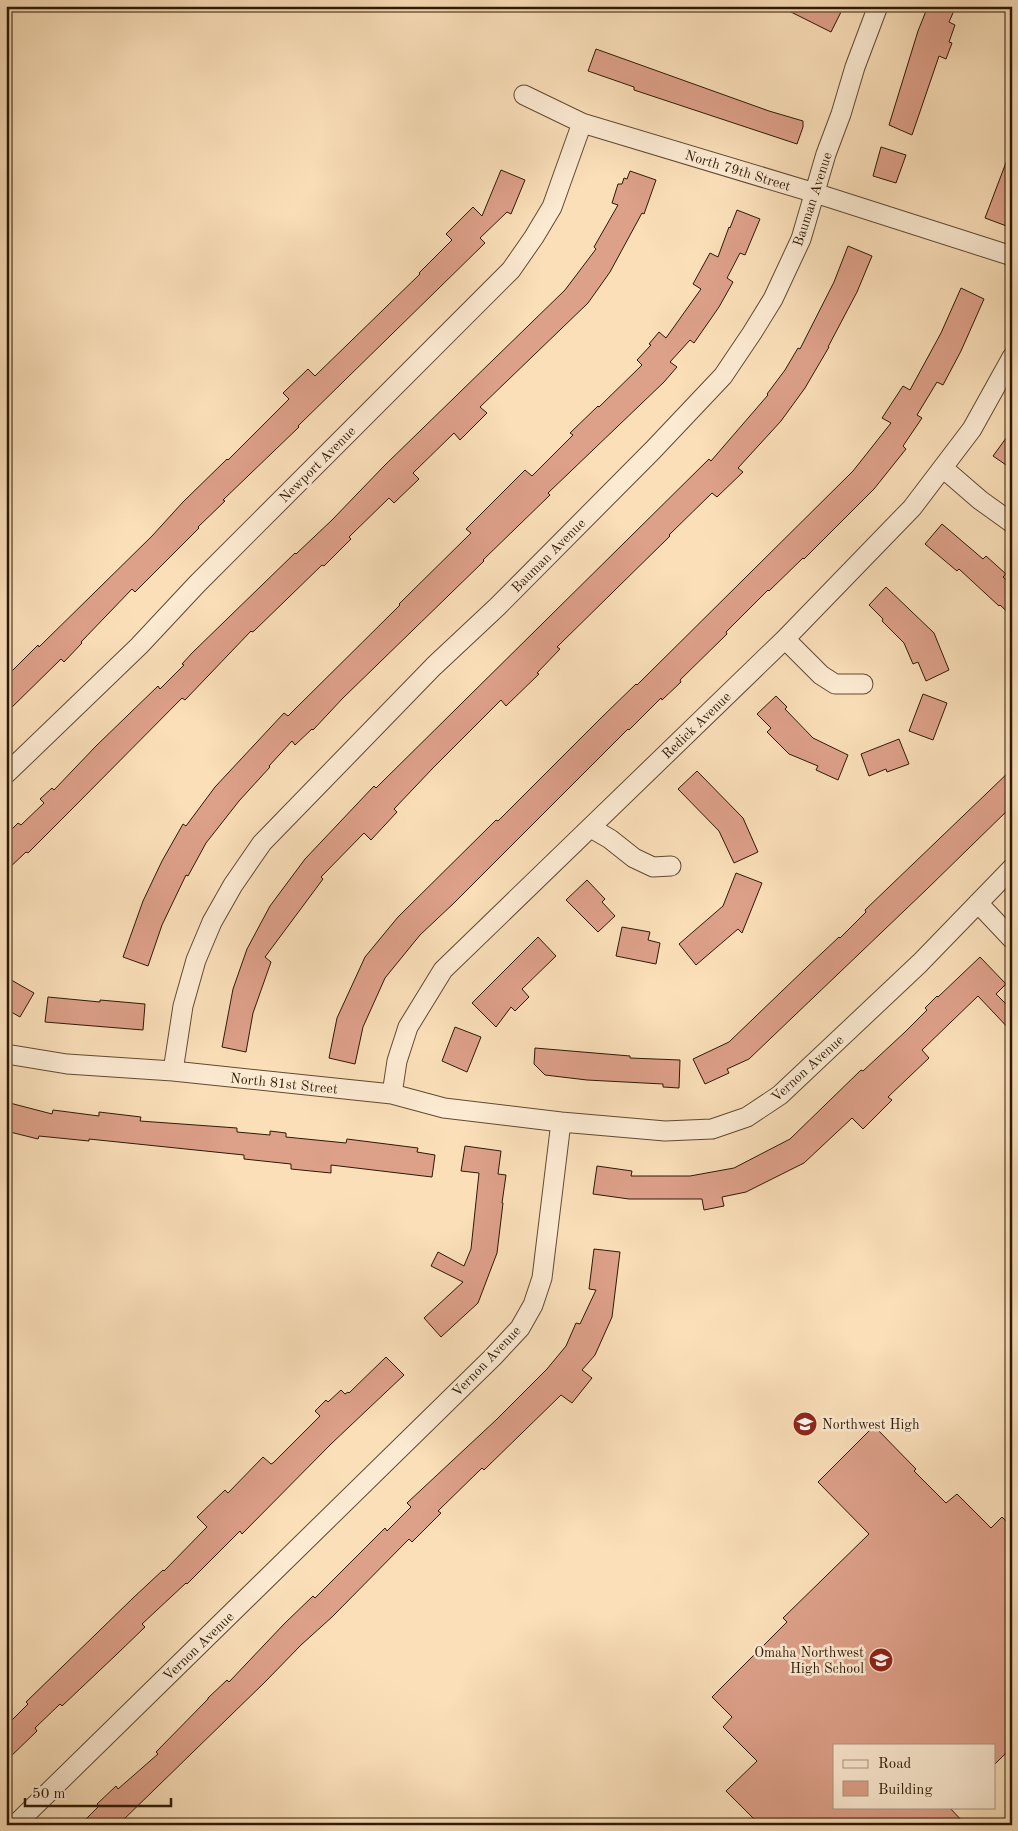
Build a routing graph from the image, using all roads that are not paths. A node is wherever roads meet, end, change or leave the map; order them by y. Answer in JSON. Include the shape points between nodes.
{"nodes":[{"id":1,"x":878,"y":6,"type":"edge"},
{"id":2,"x":524,"y":95,"type":"dead end"},
{"id":3,"x":582,"y":123,"type":"junction"},
{"id":4,"x":815,"y":193,"type":"junction"},
{"id":5,"x":1012,"y":256,"type":"edge"},
{"id":6,"x":1012,"y":357,"type":"edge"},
{"id":7,"x":943,"y":468,"type":"junction"},
{"id":8,"x":1012,"y":523,"type":"edge"},
{"id":9,"x":785,"y":639,"type":"junction"},
{"id":10,"x":863,"y":684,"type":"dead end"},
{"id":11,"x":6,"y":774,"type":"edge"},
{"id":12,"x":591,"y":828,"type":"junction"},
{"id":13,"x":671,"y":866,"type":"dead end"},
{"id":14,"x":1012,"y":868,"type":"edge"},
{"id":15,"x":978,"y":903,"type":"junction"},
{"id":16,"x":1012,"y":939,"type":"edge"},
{"id":17,"x":6,"y":1054,"type":"edge"},
{"id":18,"x":173,"y":1071,"type":"junction"},
{"id":19,"x":392,"y":1094,"type":"junction"},
{"id":20,"x":561,"y":1122,"type":"junction"},
{"id":21,"x":15,"y":1825,"type":"edge"}],
"edges":[{"from":1,"to":4,"type":"street","name":"Bauman Avenue"},
{"from":2,"to":3,"type":"street","name":"North 79th Street"},
{"from":3,"to":4,"type":"street","name":"North 79th Street"},
{"from":3,"to":11,"type":"street","name":"Newport Avenue","via":[[552,207],[510,270],[139,646]]},
{"from":4,"to":5,"type":"street","name":"North 79th Street"},
{"from":4,"to":18,"type":"street","name":"Bauman Avenue","via":[[801,239],[772,299],[723,376],[262,843],[212,922],[196,960]]},
{"from":6,"to":7,"type":"street","name":"Redick Avenue","via":[[972,429]]},
{"from":7,"to":8,"type":"street"},
{"from":7,"to":9,"type":"street","name":"Redick Avenue","via":[[912,508]]},
{"from":9,"to":10,"type":"street","via":[[835,684]]},
{"from":9,"to":12,"type":"street","name":"Redick Avenue"},
{"from":12,"to":13,"type":"street","via":[[640,861],[653,867]]},
{"from":12,"to":19,"type":"street","name":"Redick Avenue","via":[[443,970],[408,1027],[397,1061]]},
{"from":14,"to":15,"type":"street","name":"Vernon Avenue"},
{"from":15,"to":16,"type":"street"},
{"from":15,"to":20,"type":"street","name":"Vernon Avenue","via":[[920,963],[780,1095],[747,1117],[712,1129],[665,1130]]},
{"from":17,"to":18,"type":"street","name":"North 81st Street","via":[[67,1064]]},
{"from":18,"to":19,"type":"street","name":"North 81st Street"},
{"from":19,"to":20,"type":"street","name":"North 81st Street","via":[[444,1108]]},
{"from":20,"to":21,"type":"street","name":"Vernon Avenue","via":[[542,1278],[533,1305],[520,1328]]}]}
